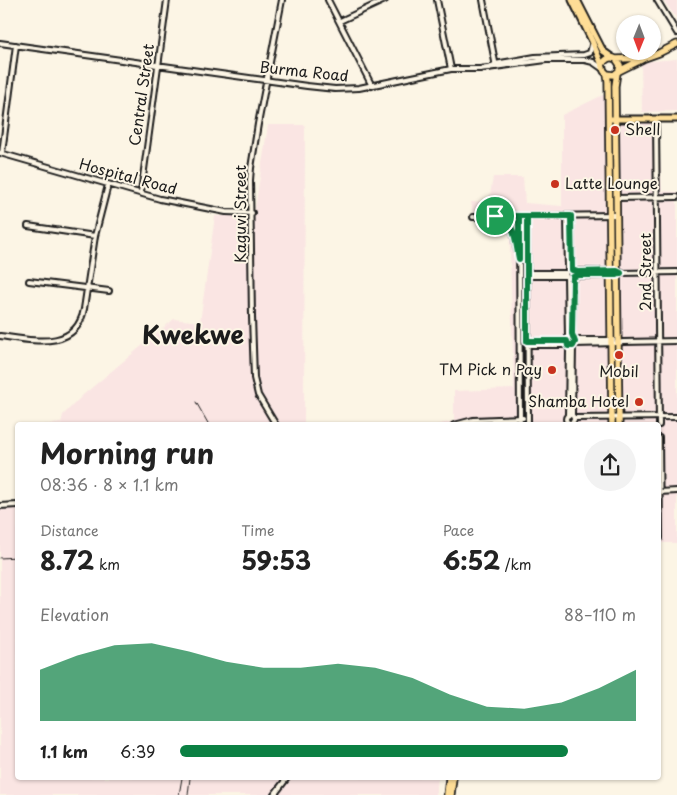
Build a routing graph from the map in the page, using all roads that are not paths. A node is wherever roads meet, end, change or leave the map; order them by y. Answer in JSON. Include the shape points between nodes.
{"nodes":[{"id":1,"x":166,"y":0,"type":"edge"},
{"id":2,"x":282,"y":0,"type":"edge"},
{"id":3,"x":328,"y":0,"type":"edge"},
{"id":4,"x":385,"y":0,"type":"edge"},
{"id":5,"x":437,"y":0,"type":"edge"},
{"id":6,"x":483,"y":0,"type":"edge"},
{"id":7,"x":572,"y":0,"type":"edge"},
{"id":8,"x":577,"y":0,"type":"edge"},
{"id":9,"x":657,"y":0,"type":"edge"},
{"id":10,"x":340,"y":21,"type":"junction"},
{"id":11,"x":677,"y":33,"type":"edge"},
{"id":12,"x":592,"y":41,"type":"junction"},
{"id":13,"x":0,"y":43,"type":"edge"},
{"id":14,"x":677,"y":44,"type":"edge"},
{"id":15,"x":16,"y":45,"type":"junction"},
{"id":16,"x":661,"y":52,"type":"edge"},
{"id":17,"x":615,"y":58,"type":"junction"},
{"id":18,"x":641,"y":60,"type":"edge"},
{"id":19,"x":158,"y":65,"type":"junction"},
{"id":20,"x":496,"y":66,"type":"junction"},
{"id":21,"x":451,"y":69,"type":"junction"},
{"id":22,"x":604,"y":69,"type":"junction"},
{"id":23,"x":618,"y":72,"type":"junction"},
{"id":24,"x":266,"y":80,"type":"junction"},
{"id":25,"x":372,"y":86,"type":"junction"},
{"id":26,"x":677,"y":119,"type":"edge"},
{"id":27,"x":612,"y":120,"type":"junction"},
{"id":28,"x":656,"y":120,"type":"junction"},
{"id":29,"x":612,"y":152,"type":"junction"},
{"id":30,"x":1,"y":153,"type":"edge"},
{"id":31,"x":108,"y":185,"type":"junction"},
{"id":32,"x":141,"y":192,"type":"junction"},
{"id":33,"x":656,"y":197,"type":"junction"},
{"id":34,"x":677,"y":197,"type":"edge"},
{"id":35,"x":616,"y":198,"type":"junction"},
{"id":36,"x":252,"y":213,"type":"junction"},
{"id":37,"x":613,"y":215,"type":"junction"},
{"id":38,"x":495,"y":216,"type":"junction"},
{"id":39,"x":519,"y":216,"type":"junction"},
{"id":40,"x":527,"y":216,"type":"junction"},
{"id":41,"x":569,"y":216,"type":"junction"},
{"id":42,"x":473,"y":217,"type":"dead end"},
{"id":43,"x":28,"y":226,"type":"dead end"},
{"id":44,"x":95,"y":236,"type":"junction"},
{"id":45,"x":519,"y":259,"type":"junction"},
{"id":46,"x":657,"y":272,"type":"junction"},
{"id":47,"x":677,"y":272,"type":"edge"},
{"id":48,"x":569,"y":273,"type":"junction"},
{"id":49,"x":615,"y":273,"type":"junction"},
{"id":50,"x":527,"y":274,"type":"junction"},
{"id":51,"x":573,"y":276,"type":"junction"},
{"id":52,"x":29,"y":281,"type":"dead end"},
{"id":53,"x":87,"y":288,"type":"junction"},
{"id":54,"x":109,"y":292,"type":"dead end"},
{"id":55,"x":0,"y":336,"type":"edge"},
{"id":56,"x":658,"y":341,"type":"junction"},
{"id":57,"x":677,"y":341,"type":"edge"},
{"id":58,"x":616,"y":342,"type":"junction"},
{"id":59,"x":527,"y":343,"type":"junction"},
{"id":60,"x":571,"y":343,"type":"junction"},
{"id":61,"x":520,"y":373,"type":"junction"},
{"id":62,"x":527,"y":373,"type":"junction"},
{"id":63,"x":677,"y":416,"type":"edge"},
{"id":64,"x":615,"y":417,"type":"junction"},
{"id":65,"x":658,"y":417,"type":"junction"},
{"id":66,"x":520,"y":418,"type":"junction"},
{"id":67,"x":528,"y":418,"type":"junction"},
{"id":68,"x":571,"y":420,"type":"edge"},
{"id":69,"x":274,"y":422,"type":"edge"},
{"id":70,"x":465,"y":422,"type":"edge"},
{"id":71,"x":520,"y":422,"type":"edge"},
{"id":72,"x":528,"y":422,"type":"edge"},
{"id":73,"x":613,"y":422,"type":"edge"},
{"id":74,"x":618,"y":422,"type":"edge"},
{"id":75,"x":658,"y":422,"type":"edge"},
{"id":76,"x":677,"y":491,"type":"edge"},
{"id":77,"x":661,"y":492,"type":"edge"},
{"id":78,"x":15,"y":505,"type":"edge"},
{"id":79,"x":0,"y":506,"type":"edge"},
{"id":80,"x":285,"y":780,"type":"edge"},
{"id":81,"x":449,"y":780,"type":"edge"},
{"id":82,"x":453,"y":780,"type":"edge"},
{"id":83,"x":274,"y":795,"type":"edge"},
{"id":84,"x":447,"y":795,"type":"edge"},
{"id":85,"x":451,"y":795,"type":"edge"}],
"edges":[{"from":1,"to":19,"type":"street","name":"Central Street"},
{"from":2,"to":24,"type":"street","name":"Kaguvi Street"},
{"from":3,"to":10,"type":"street"},
{"from":4,"to":10,"type":"street"},
{"from":5,"to":21,"type":"street"},
{"from":6,"to":20,"type":"street"},
{"from":7,"to":12,"type":"main road"},
{"from":8,"to":17,"type":"main road","via":[[603,51]]},
{"from":9,"to":11,"type":"street"},
{"from":10,"to":25,"type":"street"},
{"from":12,"to":20,"type":"street","via":[[591,51],[584,55],[541,56]]},
{"from":12,"to":22,"type":"main road"},
{"from":13,"to":15,"type":"street","name":"Burma Road"},
{"from":14,"to":16,"type":"highway"},
{"from":15,"to":19,"type":"street","name":"Burma Road"},
{"from":15,"to":30,"type":"street"},
{"from":17,"to":22,"type":"highway","via":[[606,59]]},
{"from":17,"to":23,"type":"highway","via":[[620,65]]},
{"from":18,"to":23,"type":"highway"},
{"from":19,"to":24,"type":"street","name":"Burma Road"},
{"from":19,"to":32,"type":"street","name":"Central Street"},
{"from":20,"to":21,"type":"street","name":"Burma Road"},
{"from":20,"to":22,"type":"street","via":[[580,59]]},
{"from":21,"to":25,"type":"street","name":"Burma Road"},
{"from":22,"to":23,"type":"highway","via":[[614,75]]},
{"from":22,"to":27,"type":"highway"},
{"from":23,"to":27,"type":"highway"},
{"from":24,"to":25,"type":"street","name":"Burma Road","via":[[335,89]]},
{"from":24,"to":36,"type":"street","name":"Kaguvi Street","via":[[251,168]]},
{"from":26,"to":28,"type":"main road"},
{"from":27,"to":28,"type":"main road"},
{"from":27,"to":29,"type":"highway"},
{"from":28,"to":33,"type":"street","name":"2nd Street"},
{"from":29,"to":35,"type":"highway"},
{"from":29,"to":37,"type":"highway"},
{"from":30,"to":31,"type":"street","name":"Hospital Road"},
{"from":31,"to":32,"type":"street","name":"Hospital Road"},
{"from":31,"to":44,"type":"street"},
{"from":32,"to":36,"type":"street","name":"Hospital Road","via":[[226,212]]},
{"from":33,"to":34,"type":"street"},
{"from":33,"to":35,"type":"street"},
{"from":33,"to":46,"type":"street","name":"2nd Street"},
{"from":35,"to":37,"type":"highway"},
{"from":36,"to":69,"type":"street","name":"Kaguvi Street","via":[[254,378],[258,395]]},
{"from":37,"to":41,"type":"street"},
{"from":37,"to":49,"type":"highway"},
{"from":38,"to":39,"type":"street"},
{"from":38,"to":42,"type":"street"},
{"from":38,"to":45,"type":"street","via":[[510,224]]},
{"from":39,"to":40,"type":"street"},
{"from":39,"to":45,"type":"street"},
{"from":40,"to":41,"type":"street"},
{"from":40,"to":50,"type":"street"},
{"from":41,"to":48,"type":"street"},
{"from":43,"to":44,"type":"street"},
{"from":44,"to":53,"type":"street"},
{"from":45,"to":61,"type":"street"},
{"from":46,"to":47,"type":"street"},
{"from":46,"to":49,"type":"street"},
{"from":46,"to":56,"type":"street","name":"2nd Street"},
{"from":48,"to":49,"type":"street"},
{"from":48,"to":50,"type":"street"},
{"from":48,"to":51,"type":"street","via":[[574,273]]},
{"from":48,"to":60,"type":"street"},
{"from":49,"to":51,"type":"street"},
{"from":49,"to":58,"type":"highway"},
{"from":50,"to":59,"type":"street"},
{"from":51,"to":60,"type":"street"},
{"from":52,"to":53,"type":"street"},
{"from":53,"to":54,"type":"street"},
{"from":53,"to":55,"type":"street","via":[[80,323],[61,339],[46,341]]},
{"from":56,"to":57,"type":"street"},
{"from":56,"to":58,"type":"street"},
{"from":56,"to":65,"type":"street","name":"2nd Street"},
{"from":58,"to":60,"type":"street"},
{"from":58,"to":64,"type":"highway"},
{"from":59,"to":60,"type":"street"},
{"from":59,"to":62,"type":"street"},
{"from":60,"to":68,"type":"street"},
{"from":61,"to":62,"type":"street"},
{"from":61,"to":66,"type":"street"},
{"from":62,"to":67,"type":"street"},
{"from":63,"to":65,"type":"street"},
{"from":64,"to":65,"type":"street"},
{"from":64,"to":68,"type":"street"},
{"from":64,"to":73,"type":"highway"},
{"from":64,"to":74,"type":"highway"},
{"from":65,"to":75,"type":"street","name":"2nd Street"},
{"from":66,"to":67,"type":"street"},
{"from":66,"to":70,"type":"street"},
{"from":66,"to":71,"type":"street"},
{"from":67,"to":72,"type":"street"},
{"from":76,"to":77,"type":"street"},
{"from":78,"to":79,"type":"street"},
{"from":80,"to":83,"type":"street"},
{"from":81,"to":84,"type":"highway"},
{"from":82,"to":85,"type":"highway"}]}
